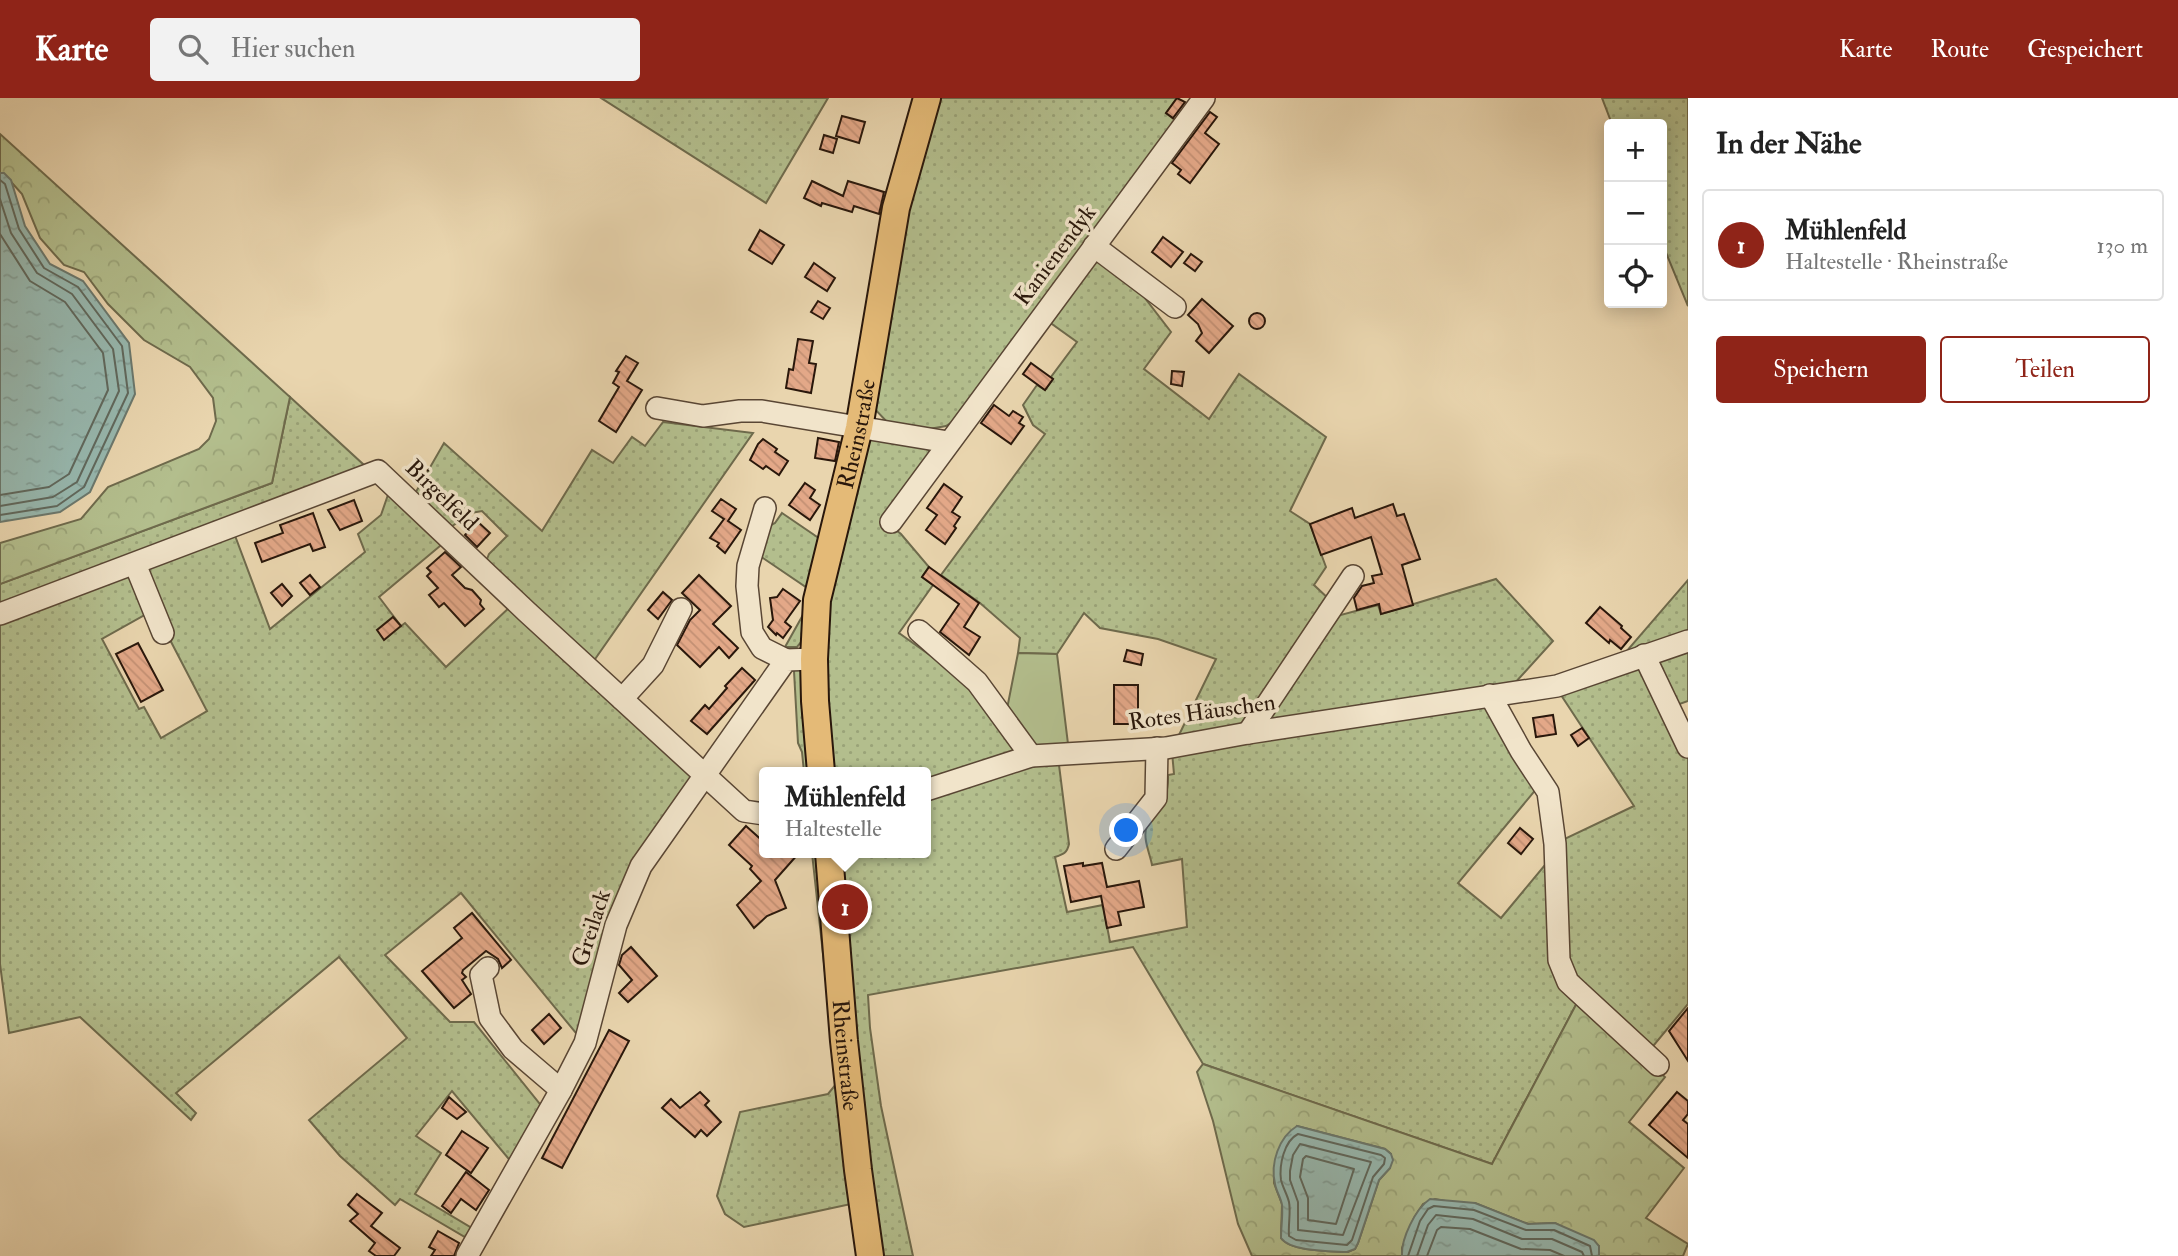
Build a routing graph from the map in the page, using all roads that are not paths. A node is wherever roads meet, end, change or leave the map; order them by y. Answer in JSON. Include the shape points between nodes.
{"nodes":[{"id":1,"x":926,"y":98,"type":"edge"},
{"id":2,"x":1204,"y":98,"type":"edge"},
{"id":3,"x":1094,"y":246,"type":"junction"},
{"id":4,"x":1175,"y":307,"type":"dead end"},
{"id":5,"x":657,"y":408,"type":"dead end"},
{"id":6,"x":859,"y":428,"type":"junction"},
{"id":7,"x":948,"y":442,"type":"junction"},
{"id":8,"x":765,"y":508,"type":"dead end"},
{"id":9,"x":891,"y":522,"type":"dead end"},
{"id":10,"x":135,"y":564,"type":"junction"},
{"id":11,"x":1353,"y":576,"type":"dead end"},
{"id":12,"x":681,"y":609,"type":"dead end"},
{"id":13,"x":0,"y":614,"type":"edge"},
{"id":14,"x":919,"y":631,"type":"dead end"},
{"id":15,"x":163,"y":632,"type":"dead end"},
{"id":16,"x":1688,"y":641,"type":"edge"},
{"id":17,"x":1644,"y":655,"type":"junction"},
{"id":18,"x":814,"y":659,"type":"junction"},
{"id":19,"x":786,"y":660,"type":"junction"},
{"id":20,"x":1490,"y":695,"type":"junction"},
{"id":21,"x":622,"y":699,"type":"junction"},
{"id":22,"x":1248,"y":733,"type":"junction"},
{"id":23,"x":1688,"y":747,"type":"edge"},
{"id":24,"x":1157,"y":748,"type":"junction"},
{"id":25,"x":1031,"y":756,"type":"junction"},
{"id":26,"x":821,"y":767,"type":"edge"},
{"id":27,"x":705,"y":774,"type":"junction"},
{"id":28,"x":931,"y":788,"type":"edge"},
{"id":29,"x":759,"y":813,"type":"edge"},
{"id":30,"x":1116,"y":849,"type":"dead end"},
{"id":31,"x":829,"y":858,"type":"edge"},
{"id":32,"x":488,"y":968,"type":"dead end"},
{"id":33,"x":1658,"y":1065,"type":"dead end"},
{"id":34,"x":561,"y":1090,"type":"junction"},
{"id":35,"x":467,"y":1256,"type":"edge"},
{"id":36,"x":870,"y":1256,"type":"edge"}],
"edges":[{"from":1,"to":6,"type":"main road","name":"Rheinstraße","via":[[895,208]]},
{"from":2,"to":3,"type":"street","name":"Kanienendyk"},
{"from":3,"to":4,"type":"street"},
{"from":3,"to":7,"type":"street","name":"Kanienendyk"},
{"from":5,"to":6,"type":"street","via":[[704,416],[762,411]]},
{"from":6,"to":7,"type":"street"},
{"from":6,"to":18,"type":"main road","name":"Rheinstraße","via":[[817,600]]},
{"from":7,"to":9,"type":"street","name":"Kanienendyk"},
{"from":8,"to":19,"type":"street","via":[[748,566],[752,632],[762,648]]},
{"from":10,"to":13,"type":"street","name":"Birgelfeld"},
{"from":10,"to":15,"type":"street"},
{"from":10,"to":21,"type":"street","name":"Birgelfeld","via":[[378,471]]},
{"from":11,"to":22,"type":"street"},
{"from":12,"to":21,"type":"street","via":[[653,665]]},
{"from":14,"to":25,"type":"street","via":[[977,682]]},
{"from":16,"to":17,"type":"street","name":"Rotes Häuschen"},
{"from":17,"to":20,"type":"street","name":"Rotes Häuschen","via":[[1557,686]]},
{"from":17,"to":23,"type":"street"},
{"from":18,"to":19,"type":"street"},
{"from":18,"to":26,"type":"main road","name":"Rheinstraße"},
{"from":19,"to":27,"type":"street","name":"Greilack"},
{"from":20,"to":22,"type":"street","name":"Rotes Häuschen"},
{"from":20,"to":33,"type":"street","via":[[1548,792],[1555,844],[1559,960],[1567,982]]},
{"from":21,"to":27,"type":"street","name":"Birgelfeld"},
{"from":22,"to":24,"type":"street","name":"Rotes Häuschen"},
{"from":24,"to":25,"type":"street","name":"Rotes Häuschen"},
{"from":24,"to":30,"type":"street","via":[[1156,798]]},
{"from":25,"to":28,"type":"street","name":"Rotes Häuschen"},
{"from":27,"to":29,"type":"street","name":"Birgelfeld","via":[[744,811]]},
{"from":27,"to":34,"type":"street","name":"Greilack","via":[[641,866],[615,925],[584,1043]]},
{"from":31,"to":36,"type":"main road","name":"Rheinstraße","via":[[844,1041]]},
{"from":32,"to":34,"type":"street","via":[[481,975],[490,1018],[513,1049]]},
{"from":34,"to":35,"type":"street","name":"Greilack"}]}
